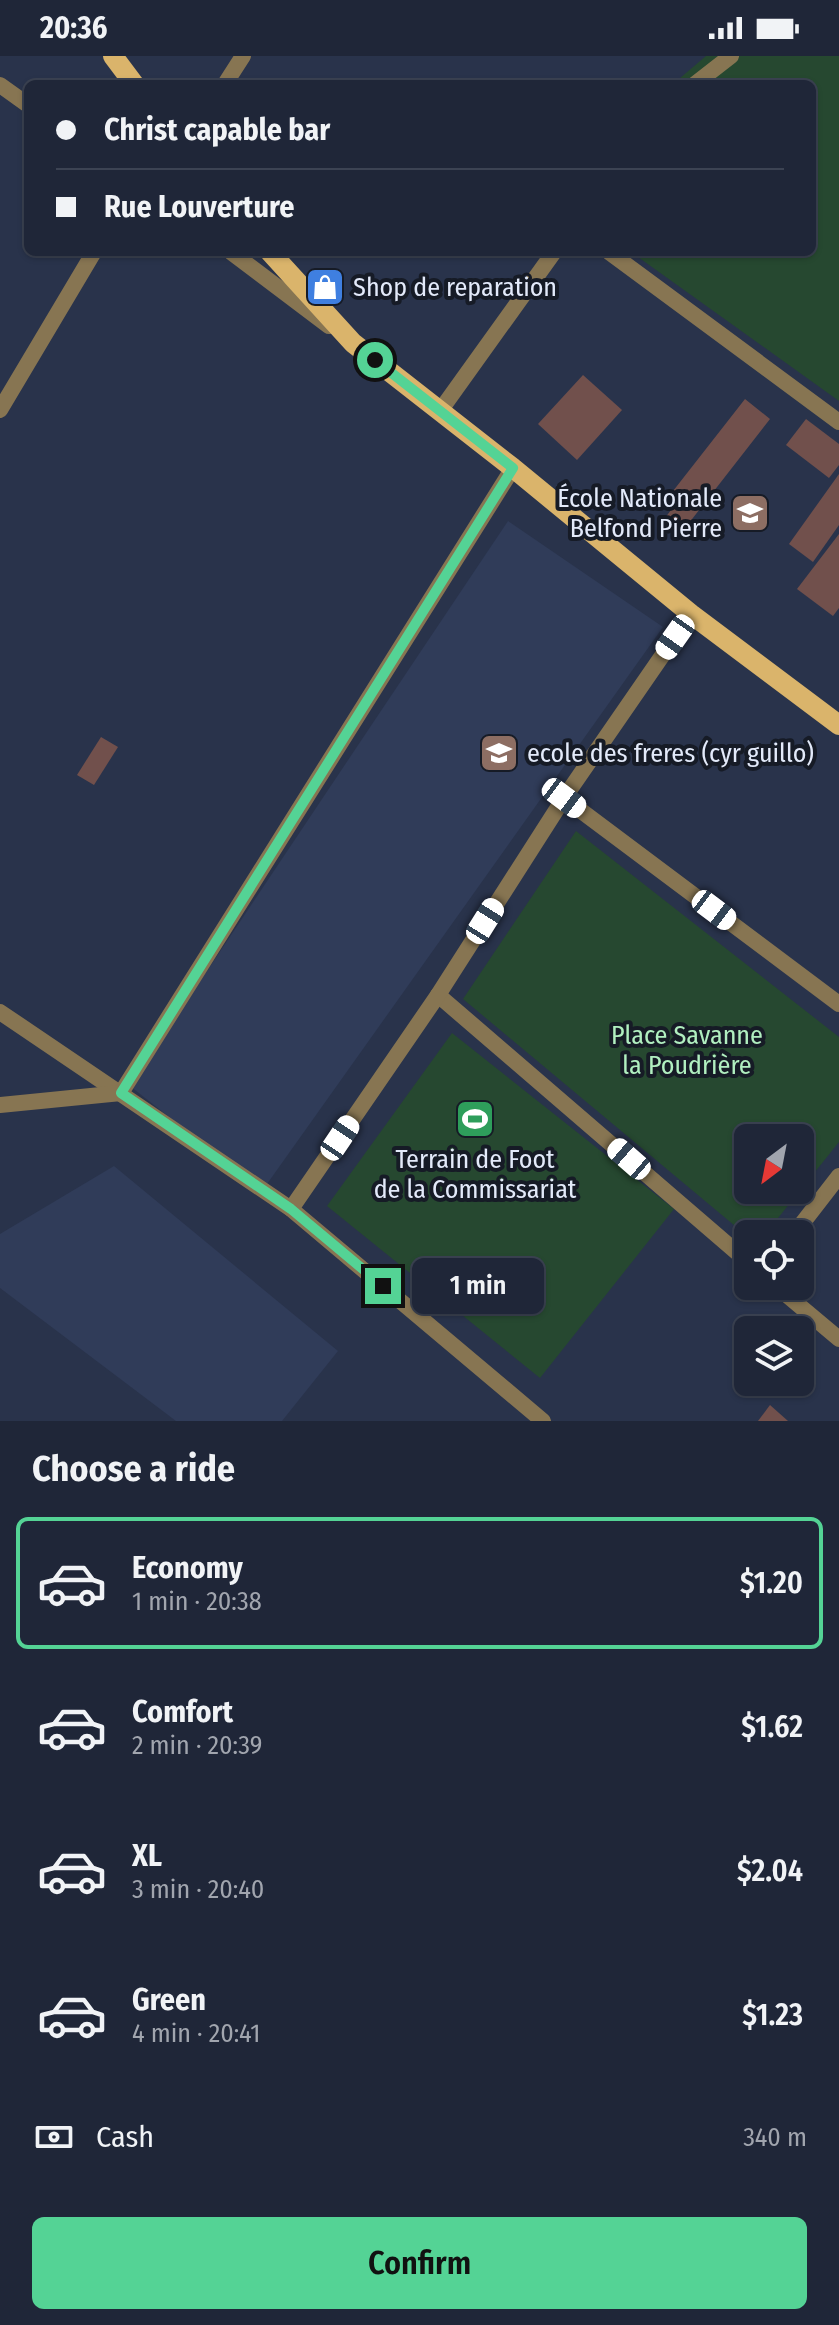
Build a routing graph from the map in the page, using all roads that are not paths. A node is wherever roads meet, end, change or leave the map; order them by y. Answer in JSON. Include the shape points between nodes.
{"nodes":[{"id":1,"x":113,"y":56,"type":"edge"},
{"id":2,"x":243,"y":56,"type":"edge"},
{"id":3,"x":731,"y":56,"type":"edge"},
{"id":4,"x":131,"y":80,"type":"edge"},
{"id":5,"x":228,"y":80,"type":"edge"},
{"id":6,"x":700,"y":80,"type":"edge"},
{"id":7,"x":0,"y":85,"type":"edge"},
{"id":8,"x":24,"y":102,"type":"edge"},
{"id":9,"x":92,"y":256,"type":"edge"},
{"id":10,"x":236,"y":256,"type":"edge"},
{"id":11,"x":274,"y":256,"type":"edge"},
{"id":12,"x":551,"y":256,"type":"edge"},
{"id":13,"x":614,"y":256,"type":"edge"},
{"id":14,"x":353,"y":343,"type":"junction"},
{"id":15,"x":0,"y":410,"type":"edge"},
{"id":16,"x":440,"y":411,"type":"junction"},
{"id":17,"x":839,"y":422,"type":"edge"},
{"id":18,"x":513,"y":468,"type":"junction"},
{"id":19,"x":691,"y":614,"type":"junction"},
{"id":20,"x":839,"y":725,"type":"edge"},
{"id":21,"x":564,"y":798,"type":"junction"},
{"id":22,"x":438,"y":995,"type":"junction"},
{"id":23,"x":839,"y":1004,"type":"edge"},
{"id":24,"x":0,"y":1012,"type":"edge"},
{"id":25,"x":121,"y":1093,"type":"junction"},
{"id":26,"x":0,"y":1105,"type":"edge"},
{"id":27,"x":839,"y":1176,"type":"edge"},
{"id":28,"x":291,"y":1209,"type":"junction"},
{"id":29,"x":805,"y":1220,"type":"edge"},
{"id":30,"x":734,"y":1250,"type":"edge"},
{"id":31,"x":793,"y":1300,"type":"edge"},
{"id":32,"x":839,"y":1339,"type":"edge"},
{"id":33,"x":543,"y":1421,"type":"edge"}],
"edges":[{"from":1,"to":4,"type":"main road"},
{"from":2,"to":5,"type":"street"},
{"from":3,"to":6,"type":"street"},
{"from":7,"to":8,"type":"street"},
{"from":9,"to":15,"type":"street"},
{"from":10,"to":14,"type":"street"},
{"from":11,"to":14,"type":"main road"},
{"from":12,"to":16,"type":"street"},
{"from":13,"to":17,"type":"street"},
{"from":14,"to":16,"type":"main road"},
{"from":16,"to":18,"type":"main road"},
{"from":18,"to":19,"type":"main road"},
{"from":18,"to":25,"type":"street"},
{"from":19,"to":20,"type":"main road"},
{"from":19,"to":21,"type":"street"},
{"from":21,"to":22,"type":"street"},
{"from":21,"to":23,"type":"street"},
{"from":22,"to":28,"type":"street"},
{"from":22,"to":30,"type":"street"},
{"from":24,"to":25,"type":"street"},
{"from":25,"to":26,"type":"street"},
{"from":25,"to":28,"type":"street"},
{"from":27,"to":29,"type":"street"},
{"from":28,"to":33,"type":"street"},
{"from":31,"to":32,"type":"street"}]}
